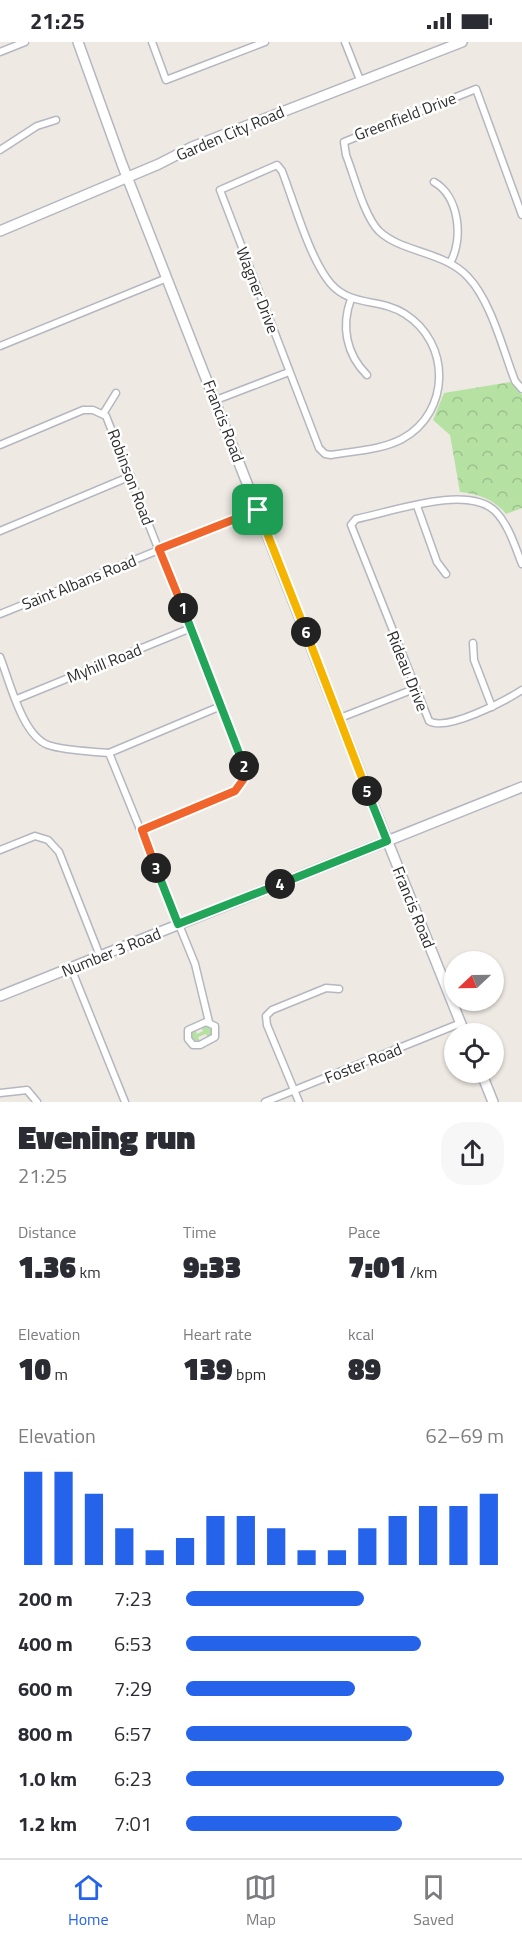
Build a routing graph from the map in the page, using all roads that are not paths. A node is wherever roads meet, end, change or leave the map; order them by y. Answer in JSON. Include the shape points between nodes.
{"nodes":[{"id":1,"x":25,"y":42,"type":"edge"},
{"id":2,"x":78,"y":42,"type":"edge"},
{"id":3,"x":152,"y":42,"type":"edge"},
{"id":4,"x":266,"y":42,"type":"edge"},
{"id":5,"x":345,"y":42,"type":"edge"},
{"id":6,"x":462,"y":42,"type":"edge"},
{"id":7,"x":0,"y":52,"type":"edge"},
{"id":8,"x":360,"y":80,"type":"junction"},
{"id":9,"x":56,"y":120,"type":"dead end"},
{"id":10,"x":0,"y":150,"type":"edge"},
{"id":11,"x":128,"y":177,"type":"junction"},
{"id":12,"x":434,"y":182,"type":"dead end"},
{"id":13,"x":522,"y":215,"type":"edge"},
{"id":14,"x":0,"y":231,"type":"edge"},
{"id":15,"x":450,"y":263,"type":"junction"},
{"id":16,"x":167,"y":278,"type":"junction"},
{"id":17,"x":351,"y":299,"type":"junction"},
{"id":18,"x":0,"y":346,"type":"edge"},
{"id":19,"x":289,"y":372,"type":"junction"},
{"id":20,"x":367,"y":375,"type":"dead end"},
{"id":21,"x":522,"y":389,"type":"edge"},
{"id":22,"x":116,"y":393,"type":"dead end"},
{"id":23,"x":216,"y":400,"type":"junction"},
{"id":24,"x":100,"y":412,"type":"junction"},
{"id":25,"x":0,"y":445,"type":"edge"},
{"id":26,"x":131,"y":476,"type":"junction"},
{"id":27,"x":417,"y":506,"type":"junction"},
{"id":28,"x":258,"y":510,"type":"junction"},
{"id":29,"x":0,"y":531,"type":"edge"},
{"id":30,"x":159,"y":549,"type":"junction"},
{"id":31,"x":522,"y":564,"type":"edge"},
{"id":32,"x":446,"y":574,"type":"dead end"},
{"id":33,"x":0,"y":614,"type":"edge"},
{"id":34,"x":191,"y":628,"type":"junction"},
{"id":35,"x":473,"y":643,"type":"dead end"},
{"id":36,"x":0,"y":657,"type":"edge"},
{"id":37,"x":414,"y":689,"type":"junction"},
{"id":38,"x":522,"y":690,"type":"edge"},
{"id":39,"x":17,"y":699,"type":"junction"},
{"id":40,"x":221,"y":706,"type":"junction"},
{"id":41,"x":492,"y":706,"type":"junction"},
{"id":42,"x":340,"y":718,"type":"junction"},
{"id":43,"x":109,"y":753,"type":"junction"},
{"id":44,"x":522,"y":787,"type":"edge"},
{"id":45,"x":142,"y":830,"type":"junction"},
{"id":46,"x":387,"y":841,"type":"junction"},
{"id":47,"x":0,"y":850,"type":"edge"},
{"id":48,"x":178,"y":924,"type":"junction"},
{"id":49,"x":100,"y":956,"type":"junction"},
{"id":50,"x":71,"y":968,"type":"junction"},
{"id":51,"x":339,"y":989,"type":"dead end"},
{"id":52,"x":0,"y":996,"type":"edge"},
{"id":53,"x":209,"y":1022,"type":"junction"},
{"id":54,"x":461,"y":1023,"type":"edge"},
{"id":55,"x":444,"y":1030,"type":"edge"},
{"id":56,"x":485,"y":1083,"type":"edge"},
{"id":57,"x":294,"y":1090,"type":"junction"},
{"id":58,"x":0,"y":1093,"type":"edge"},
{"id":59,"x":37,"y":1102,"type":"edge"},
{"id":60,"x":125,"y":1102,"type":"edge"},
{"id":61,"x":265,"y":1102,"type":"edge"},
{"id":62,"x":299,"y":1102,"type":"edge"},
{"id":63,"x":493,"y":1102,"type":"edge"}],
"edges":[{"from":1,"to":7,"type":"street"},
{"from":2,"to":11,"type":"street","name":"Francis Road"},
{"from":3,"to":4,"type":"street","via":[[166,80]]},
{"from":5,"to":8,"type":"street"},
{"from":6,"to":8,"type":"street","name":"Garden City Road"},
{"from":8,"to":11,"type":"street","name":"Garden City Road"},
{"from":9,"to":10,"type":"street","via":[[37,126]]},
{"from":11,"to":14,"type":"street","name":"Garden City Road"},
{"from":11,"to":16,"type":"street","name":"Francis Road"},
{"from":12,"to":15,"type":"street","via":[[447,194],[458,225],[458,241]]},
{"from":13,"to":15,"type":"street","name":"Greenfield Drive","via":[[476,89],[344,142],[379,230]]},
{"from":15,"to":21,"type":"street","via":[[480,292],[515,381]]},
{"from":16,"to":18,"type":"street"},
{"from":16,"to":23,"type":"street","name":"Francis Road"},
{"from":17,"to":19,"type":"street","name":"Wagner Drive","via":[[395,308],[420,326],[435,351],[440,382],[432,408],[422,423],[403,438],[368,449],[325,454],[319,448]]},
{"from":17,"to":19,"type":"street","name":"Wagner Drive","via":[[333,286],[322,271],[277,165],[220,190]]},
{"from":17,"to":20,"type":"street","via":[[344,329],[357,362]]},
{"from":19,"to":23,"type":"street"},
{"from":22,"to":24,"type":"street"},
{"from":23,"to":28,"type":"street","name":"Francis Road"},
{"from":24,"to":25,"type":"street","via":[[83,410]]},
{"from":24,"to":26,"type":"street","name":"Robinson Road","via":[[110,422]]},
{"from":26,"to":29,"type":"street"},
{"from":26,"to":30,"type":"street","name":"Robinson Road"},
{"from":27,"to":31,"type":"street","via":[[457,498],[488,505],[503,521]]},
{"from":27,"to":32,"type":"street","via":[[437,562]]},
{"from":27,"to":37,"type":"street","name":"Rideau Drive","via":[[356,519],[351,525]]},
{"from":28,"to":30,"type":"street","name":"Saint Albans Road"},
{"from":28,"to":42,"type":"street","name":"Francis Road"},
{"from":30,"to":33,"type":"street","name":"Saint Albans Road"},
{"from":30,"to":34,"type":"street","name":"Robinson Road"},
{"from":34,"to":39,"type":"street","name":"Myhill Road"},
{"from":34,"to":40,"type":"street","name":"Robinson Road"},
{"from":35,"to":41,"type":"street","via":[[474,660]]},
{"from":36,"to":39,"type":"street"},
{"from":37,"to":41,"type":"street","name":"Rideau Drive","via":[[427,719],[435,724],[442,725]]},
{"from":37,"to":42,"type":"street"},
{"from":38,"to":41,"type":"street","name":"Rideau Drive"},
{"from":39,"to":43,"type":"street","via":[[30,731],[41,741]]},
{"from":40,"to":43,"type":"street"},
{"from":40,"to":45,"type":"street","name":"Robinson Road","via":[[243,764],[240,785],[230,794]]},
{"from":42,"to":46,"type":"street","name":"Francis Road"},
{"from":43,"to":45,"type":"street"},
{"from":44,"to":46,"type":"street","name":"Number 3 Road"},
{"from":45,"to":48,"type":"street"},
{"from":46,"to":48,"type":"street","name":"Number 3 Road"},
{"from":46,"to":54,"type":"street","name":"Francis Road"},
{"from":47,"to":49,"type":"street","via":[[35,836],[48,840],[59,852]]},
{"from":48,"to":49,"type":"street","name":"Number 3 Road"},
{"from":48,"to":53,"type":"street","via":[[197,969]]},
{"from":49,"to":50,"type":"street","name":"Number 3 Road"},
{"from":50,"to":52,"type":"street","name":"Number 3 Road"},
{"from":50,"to":60,"type":"street"},
{"from":51,"to":57,"type":"street","via":[[326,988],[266,1016]]},
{"from":53,"to":53,"type":"street","via":[[190,1028],[190,1042],[198,1046],[214,1039],[216,1030]]},
{"from":55,"to":57,"type":"street","name":"Foster Road"},
{"from":56,"to":63,"type":"street"},
{"from":57,"to":61,"type":"street","name":"Foster Road"},
{"from":57,"to":62,"type":"street"},
{"from":58,"to":59,"type":"street","via":[[27,1090]]}]}
